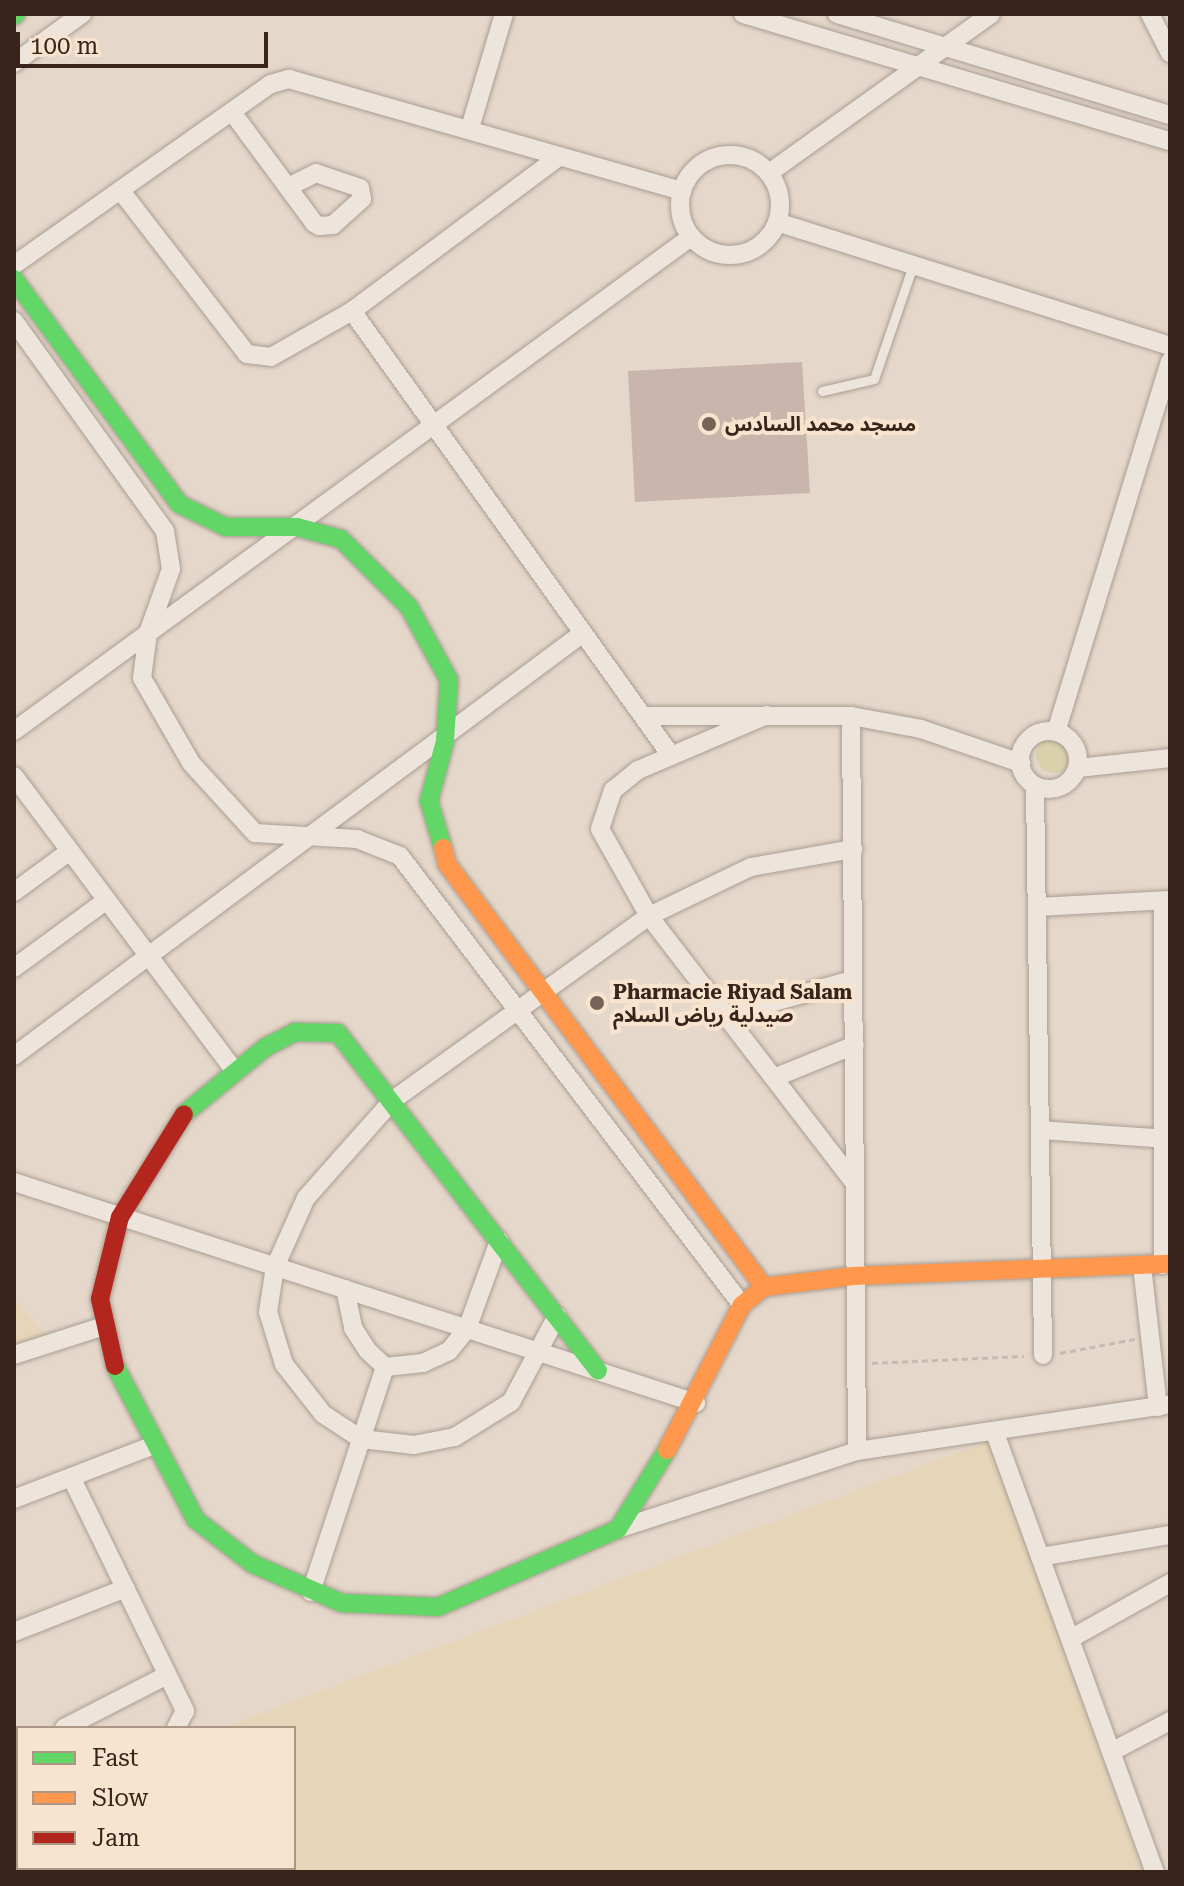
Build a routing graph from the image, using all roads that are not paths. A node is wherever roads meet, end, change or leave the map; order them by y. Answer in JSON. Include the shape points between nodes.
{"nodes":[{"id":1,"x":82,"y":14,"type":"edge"},
{"id":2,"x":504,"y":14,"type":"edge"},
{"id":3,"x":743,"y":14,"type":"edge"},
{"id":4,"x":837,"y":14,"type":"edge"},
{"id":5,"x":991,"y":14,"type":"edge"},
{"id":6,"x":1150,"y":14,"type":"edge"},
{"id":7,"x":944,"y":47,"type":"junction"},
{"id":8,"x":1170,"y":53,"type":"edge"},
{"id":9,"x":14,"y":63,"type":"edge"},
{"id":10,"x":918,"y":65,"type":"junction"},
{"id":11,"x":232,"y":112,"type":"junction"},
{"id":12,"x":1170,"y":115,"type":"edge"},
{"id":13,"x":470,"y":128,"type":"junction"},
{"id":14,"x":1170,"y":141,"type":"edge"},
{"id":15,"x":557,"y":158,"type":"junction"},
{"id":16,"x":769,"y":173,"type":"junction"},
{"id":17,"x":288,"y":187,"type":"dead end"},
{"id":18,"x":121,"y":191,"type":"junction"},
{"id":19,"x":682,"y":191,"type":"junction"},
{"id":20,"x":777,"y":222,"type":"junction"},
{"id":21,"x":691,"y":237,"type":"junction"},
{"id":22,"x":14,"y":265,"type":"edge"},
{"id":23,"x":913,"y":265,"type":"junction"},
{"id":24,"x":14,"y":279,"type":"edge"},
{"id":25,"x":352,"y":311,"type":"junction"},
{"id":26,"x":14,"y":321,"type":"edge"},
{"id":27,"x":1170,"y":346,"type":"edge"},
{"id":28,"x":1170,"y":361,"type":"edge"},
{"id":29,"x":822,"y":391,"type":"dead end"},
{"id":30,"x":432,"y":423,"type":"junction"},
{"id":31,"x":297,"y":527,"type":"junction"},
{"id":32,"x":148,"y":633,"type":"junction"},
{"id":33,"x":583,"y":633,"type":"junction"},
{"id":34,"x":767,"y":715,"type":"junction"},
{"id":35,"x":643,"y":716,"type":"junction"},
{"id":36,"x":851,"y":716,"type":"junction"},
{"id":37,"x":14,"y":731,"type":"edge"},
{"id":38,"x":1056,"y":732,"type":"junction"},
{"id":39,"x":445,"y":741,"type":"junction"},
{"id":40,"x":670,"y":754,"type":"junction"},
{"id":41,"x":1170,"y":758,"type":"edge"},
{"id":42,"x":1021,"y":763,"type":"junction"},
{"id":43,"x":1078,"y":768,"type":"junction"},
{"id":44,"x":14,"y":776,"type":"edge"},
{"id":45,"x":1035,"y":786,"type":"junction"},
{"id":46,"x":314,"y":839,"type":"junction"},
{"id":47,"x":853,"y":849,"type":"junction"},
{"id":48,"x":70,"y":851,"type":"junction"},
{"id":49,"x":14,"y":892,"type":"edge"},
{"id":50,"x":107,"y":900,"type":"junction"},
{"id":51,"x":1166,"y":901,"type":"edge"},
{"id":52,"x":1037,"y":907,"type":"junction"},
{"id":53,"x":649,"y":916,"type":"junction"},
{"id":54,"x":151,"y":959,"type":"junction"},
{"id":55,"x":14,"y":968,"type":"edge"},
{"id":56,"x":852,"y":980,"type":"junction"},
{"id":57,"x":541,"y":993,"type":"junction"},
{"id":58,"x":519,"y":1008,"type":"junction"},
{"id":59,"x":727,"y":1015,"type":"junction"},
{"id":60,"x":855,"y":1045,"type":"junction"},
{"id":61,"x":14,"y":1056,"type":"edge"},
{"id":62,"x":233,"y":1069,"type":"junction"},
{"id":63,"x":776,"y":1077,"type":"junction"},
{"id":64,"x":393,"y":1100,"type":"junction"},
{"id":65,"x":1040,"y":1130,"type":"junction"},
{"id":66,"x":1166,"y":1139,"type":"edge"},
{"id":67,"x":852,"y":1180,"type":"junction"},
{"id":68,"x":14,"y":1182,"type":"edge"},
{"id":69,"x":120,"y":1217,"type":"junction"},
{"id":70,"x":499,"y":1241,"type":"junction"},
{"id":71,"x":1166,"y":1264,"type":"edge"},
{"id":72,"x":1142,"y":1266,"type":"junction"},
{"id":73,"x":275,"y":1267,"type":"junction"},
{"id":74,"x":1042,"y":1267,"type":"junction"},
{"id":75,"x":853,"y":1276,"type":"junction"},
{"id":76,"x":764,"y":1287,"type":"junction"},
{"id":77,"x":345,"y":1289,"type":"junction"},
{"id":78,"x":742,"y":1305,"type":"junction"},
{"id":79,"x":557,"y":1316,"type":"junction"},
{"id":80,"x":101,"y":1327,"type":"junction"},
{"id":81,"x":467,"y":1329,"type":"junction"},
{"id":82,"x":539,"y":1352,"type":"junction"},
{"id":83,"x":14,"y":1355,"type":"edge"},
{"id":84,"x":1043,"y":1355,"type":"road end"},
{"id":85,"x":385,"y":1367,"type":"junction"},
{"id":86,"x":598,"y":1371,"type":"junction"},
{"id":87,"x":696,"y":1403,"type":"junction"},
{"id":88,"x":1164,"y":1406,"type":"edge"},
{"id":89,"x":995,"y":1433,"type":"junction"},
{"id":90,"x":361,"y":1439,"type":"junction"},
{"id":91,"x":151,"y":1446,"type":"junction"},
{"id":92,"x":857,"y":1451,"type":"junction"},
{"id":93,"x":72,"y":1479,"type":"junction"},
{"id":94,"x":14,"y":1499,"type":"edge"},
{"id":95,"x":618,"y":1529,"type":"junction"},
{"id":96,"x":1170,"y":1535,"type":"edge"},
{"id":97,"x":1040,"y":1557,"type":"junction"},
{"id":98,"x":1170,"y":1583,"type":"edge"},
{"id":99,"x":126,"y":1588,"type":"junction"},
{"id":100,"x":311,"y":1592,"type":"junction"},
{"id":101,"x":14,"y":1632,"type":"edge"},
{"id":102,"x":1070,"y":1639,"type":"junction"},
{"id":103,"x":165,"y":1676,"type":"junction"},
{"id":104,"x":1170,"y":1721,"type":"edge"},
{"id":105,"x":68,"y":1726,"type":"edge"},
{"id":106,"x":177,"y":1726,"type":"edge"},
{"id":107,"x":1111,"y":1752,"type":"junction"},
{"id":108,"x":1160,"y":1867,"type":"edge"}],
"edges":[{"from":1,"to":9,"type":"street"},
{"from":2,"to":13,"type":"street"},
{"from":3,"to":10,"type":"street"},
{"from":4,"to":7,"type":"street"},
{"from":5,"to":7,"type":"street"},
{"from":6,"to":8,"type":"street"},
{"from":7,"to":10,"type":"street"},
{"from":7,"to":12,"type":"street"},
{"from":10,"to":14,"type":"street"},
{"from":10,"to":16,"type":"street"},
{"from":11,"to":13,"type":"street","via":[[271,84],[295,79]]},
{"from":11,"to":17,"type":"street"},
{"from":11,"to":18,"type":"street"},
{"from":13,"to":15,"type":"street"},
{"from":15,"to":19,"type":"street"},
{"from":15,"to":25,"type":"street"},
{"from":16,"to":19,"type":"street","via":[[728,155],[699,166]]},
{"from":16,"to":20,"type":"street","via":[[777,188]]},
{"from":18,"to":22,"type":"street"},
{"from":18,"to":25,"type":"street","via":[[247,354],[291,353]]},
{"from":19,"to":21,"type":"street"},
{"from":20,"to":21,"type":"street","via":[[759,245],[731,255]]},
{"from":20,"to":23,"type":"street"},
{"from":21,"to":30,"type":"street"},
{"from":23,"to":27,"type":"street"},
{"from":23,"to":29,"type":"lane","via":[[874,379],[866,387]]},
{"from":24,"to":31,"type":"street","via":[[179,504],[226,527]]},
{"from":25,"to":30,"type":"street"},
{"from":26,"to":32,"type":"street","via":[[165,531],[171,569]]},
{"from":28,"to":38,"type":"street"},
{"from":30,"to":31,"type":"street"},
{"from":30,"to":33,"type":"street"},
{"from":31,"to":32,"type":"street"},
{"from":31,"to":39,"type":"street","via":[[357,549],[409,607],[449,680]]},
{"from":32,"to":37,"type":"street"},
{"from":32,"to":46,"type":"street","via":[[147,696],[221,800],[255,833]]},
{"from":33,"to":35,"type":"street"},
{"from":33,"to":39,"type":"street"},
{"from":34,"to":35,"type":"street"},
{"from":34,"to":36,"type":"street"},
{"from":34,"to":40,"type":"street"},
{"from":35,"to":40,"type":"street"},
{"from":36,"to":42,"type":"street","via":[[921,729]]},
{"from":36,"to":47,"type":"street"},
{"from":38,"to":42,"type":"street","via":[[1026,742]]},
{"from":38,"to":43,"type":"street","via":[[1077,749]]},
{"from":39,"to":46,"type":"street"},
{"from":39,"to":57,"type":"street","via":[[429,786],[435,839]]},
{"from":40,"to":53,"type":"street","via":[[613,790],[600,829]]},
{"from":41,"to":43,"type":"street"},
{"from":42,"to":45,"type":"street"},
{"from":43,"to":45,"type":"street","via":[[1061,787]]},
{"from":44,"to":48,"type":"street"},
{"from":45,"to":52,"type":"street"},
{"from":46,"to":54,"type":"street"},
{"from":46,"to":58,"type":"street","via":[[379,843],[400,856]]},
{"from":47,"to":53,"type":"street","via":[[751,867]]},
{"from":47,"to":56,"type":"street"},
{"from":48,"to":49,"type":"street"},
{"from":48,"to":50,"type":"street"},
{"from":50,"to":54,"type":"street"},
{"from":50,"to":55,"type":"street"},
{"from":51,"to":52,"type":"street"},
{"from":51,"to":66,"type":"street"},
{"from":52,"to":65,"type":"street"},
{"from":53,"to":57,"type":"street"},
{"from":53,"to":59,"type":"street"},
{"from":54,"to":61,"type":"street"},
{"from":54,"to":62,"type":"street"},
{"from":56,"to":59,"type":"street"},
{"from":56,"to":60,"type":"street"},
{"from":57,"to":58,"type":"street"},
{"from":57,"to":76,"type":"street"},
{"from":58,"to":64,"type":"street"},
{"from":58,"to":78,"type":"street"},
{"from":59,"to":63,"type":"street"},
{"from":60,"to":63,"type":"street"},
{"from":60,"to":67,"type":"street"},
{"from":62,"to":64,"type":"street","via":[[295,1032],[325,1029],[338,1033]]},
{"from":62,"to":69,"type":"street","via":[[162,1142]]},
{"from":63,"to":67,"type":"street"},
{"from":64,"to":70,"type":"street"},
{"from":64,"to":73,"type":"street","via":[[317,1183]]},
{"from":65,"to":66,"type":"street"},
{"from":65,"to":74,"type":"street"},
{"from":66,"to":71,"type":"street"},
{"from":67,"to":75,"type":"street"},
{"from":68,"to":69,"type":"street"},
{"from":69,"to":73,"type":"street"},
{"from":69,"to":80,"type":"street","via":[[100,1299]]},
{"from":70,"to":79,"type":"street"},
{"from":70,"to":81,"type":"street"},
{"from":71,"to":72,"type":"street"},
{"from":72,"to":74,"type":"street"},
{"from":72,"to":88,"type":"street"},
{"from":73,"to":77,"type":"street"},
{"from":73,"to":90,"type":"street","via":[[270,1327],[284,1364],[309,1401]]},
{"from":74,"to":75,"type":"street"},
{"from":74,"to":84,"type":"street"},
{"from":75,"to":76,"type":"street"},
{"from":75,"to":92,"type":"street"},
{"from":76,"to":78,"type":"street"},
{"from":77,"to":81,"type":"street"},
{"from":77,"to":85,"type":"street","via":[[359,1341]]},
{"from":78,"to":87,"type":"street"},
{"from":79,"to":82,"type":"street"},
{"from":79,"to":86,"type":"street"},
{"from":80,"to":83,"type":"street"},
{"from":80,"to":91,"type":"street"},
{"from":81,"to":82,"type":"street"},
{"from":81,"to":85,"type":"street","via":[[437,1358]]},
{"from":82,"to":86,"type":"street"},
{"from":82,"to":90,"type":"street","via":[[511,1402],[477,1426],[414,1445]]},
{"from":85,"to":90,"type":"street"},
{"from":86,"to":87,"type":"street"},
{"from":87,"to":95,"type":"street"},
{"from":88,"to":89,"type":"street"},
{"from":89,"to":92,"type":"street"},
{"from":89,"to":97,"type":"street"},
{"from":90,"to":100,"type":"street"},
{"from":91,"to":93,"type":"street"},
{"from":91,"to":100,"type":"street","via":[[181,1500],[225,1546]]},
{"from":92,"to":95,"type":"street"},
{"from":93,"to":94,"type":"street"},
{"from":93,"to":99,"type":"street"},
{"from":95,"to":100,"type":"street","via":[[438,1607],[342,1603]]},
{"from":96,"to":97,"type":"street"},
{"from":97,"to":102,"type":"street"},
{"from":98,"to":102,"type":"street"},
{"from":99,"to":101,"type":"street"},
{"from":99,"to":103,"type":"street"},
{"from":102,"to":107,"type":"street"},
{"from":103,"to":105,"type":"street"},
{"from":103,"to":106,"type":"street","via":[[185,1711]]},
{"from":104,"to":107,"type":"street"},
{"from":107,"to":108,"type":"street"}]}
